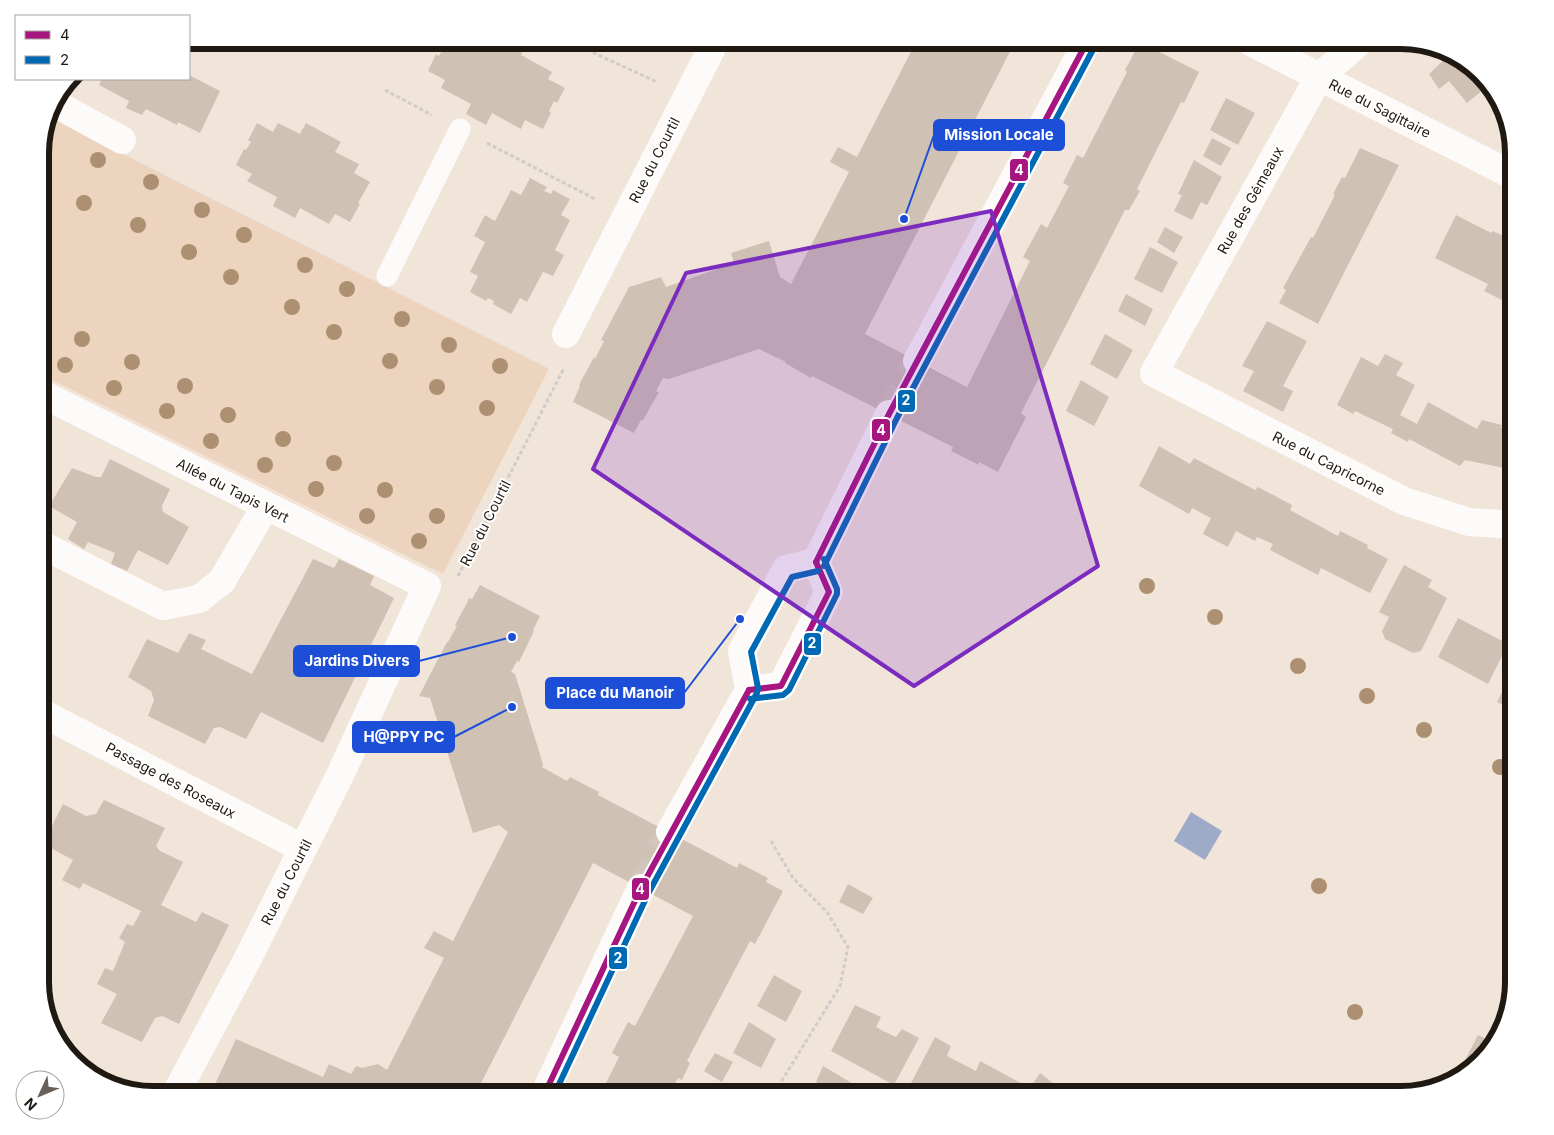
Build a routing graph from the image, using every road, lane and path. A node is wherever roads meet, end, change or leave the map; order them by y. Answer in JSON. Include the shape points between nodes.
{"nodes":[{"id":1,"x":586,"y":49,"type":"edge"},
{"id":2,"x":711,"y":49,"type":"edge"},
{"id":3,"x":1083,"y":49,"type":"edge"},
{"id":4,"x":1265,"y":49,"type":"edge"},
{"id":5,"x":1352,"y":49,"type":"edge"},
{"id":6,"x":1319,"y":77,"type":"junction"},
{"id":7,"x":385,"y":90,"type":"dead end"},
{"id":8,"x":687,"y":96,"type":"junction"},
{"id":9,"x":60,"y":106,"type":"edge"},
{"id":10,"x":460,"y":129,"type":"junction"},
{"id":11,"x":122,"y":140,"type":"dead end"},
{"id":12,"x":1505,"y":171,"type":"edge"},
{"id":13,"x":626,"y":215,"type":"junction"},
{"id":14,"x":387,"y":276,"type":"dead end"},
{"id":15,"x":566,"y":334,"type":"joint"},
{"id":16,"x":917,"y":361,"type":"tunnel mouth"},
{"id":17,"x":1154,"y":373,"type":"joint"},
{"id":18,"x":49,"y":398,"type":"edge"},
{"id":19,"x":889,"y":414,"type":"tunnel mouth"},
{"id":20,"x":265,"y":507,"type":"junction"},
{"id":21,"x":1505,"y":524,"type":"edge"},
{"id":22,"x":49,"y":549,"type":"edge"},
{"id":23,"x":816,"y":562,"type":"junction"},
{"id":24,"x":427,"y":586,"type":"junction"},
{"id":25,"x":749,"y":690,"type":"junction"},
{"id":26,"x":49,"y":717,"type":"edge"},
{"id":27,"x":670,"y":832,"type":"tunnel mouth"},
{"id":28,"x":771,"y":841,"type":"dead end"},
{"id":29,"x":302,"y":848,"type":"junction"},
{"id":30,"x":641,"y":888,"type":"tunnel mouth"},
{"id":31,"x":180,"y":1086,"type":"edge"},
{"id":32,"x":548,"y":1086,"type":"edge"},
{"id":33,"x":779,"y":1086,"type":"edge"}],
"edges":[{"from":1,"to":8,"type":"path"},
{"from":2,"to":8,"type":"street","name":"Rue du Courtil"},
{"from":3,"to":16,"type":"street"},
{"from":4,"to":6,"type":"street","name":"Rue du Sagittaire"},
{"from":5,"to":6,"type":"street","name":"Rue des Gémeaux"},
{"from":6,"to":12,"type":"street","name":"Rue du Sagittaire"},
{"from":6,"to":17,"type":"street","name":"Rue des Gémeaux"},
{"from":7,"to":10,"type":"path"},
{"from":8,"to":13,"type":"street","name":"Rue du Courtil"},
{"from":9,"to":11,"type":"street"},
{"from":10,"to":13,"type":"path"},
{"from":10,"to":14,"type":"lane"},
{"from":13,"to":15,"type":"street","name":"Rue du Courtil"},
{"from":15,"to":24,"type":"path","name":"Rue du Courtil","via":[[570,356],[459,575]]},
{"from":17,"to":21,"type":"street","name":"Rue du Capricorne","via":[[1404,501],[1469,522]]},
{"from":18,"to":20,"type":"street","name":"Allée du Tapis Vert"},
{"from":19,"to":23,"type":"street"},
{"from":20,"to":22,"type":"street","via":[[222,581],[199,598],[163,606]]},
{"from":20,"to":24,"type":"street","name":"Allée du Tapis Vert"},
{"from":23,"to":25,"type":"street","via":[[786,569],[742,651]]},
{"from":23,"to":25,"type":"street","via":[[830,592],[780,686]]},
{"from":24,"to":29,"type":"street","name":"Rue du Courtil","via":[[341,773]]},
{"from":25,"to":27,"type":"street"},
{"from":26,"to":29,"type":"street","name":"Passage des Roseaux"},
{"from":28,"to":33,"type":"path","via":[[793,878],[827,912],[848,947],[840,986]]},
{"from":29,"to":31,"type":"street","name":"Rue du Courtil"},
{"from":30,"to":32,"type":"street"}]}
